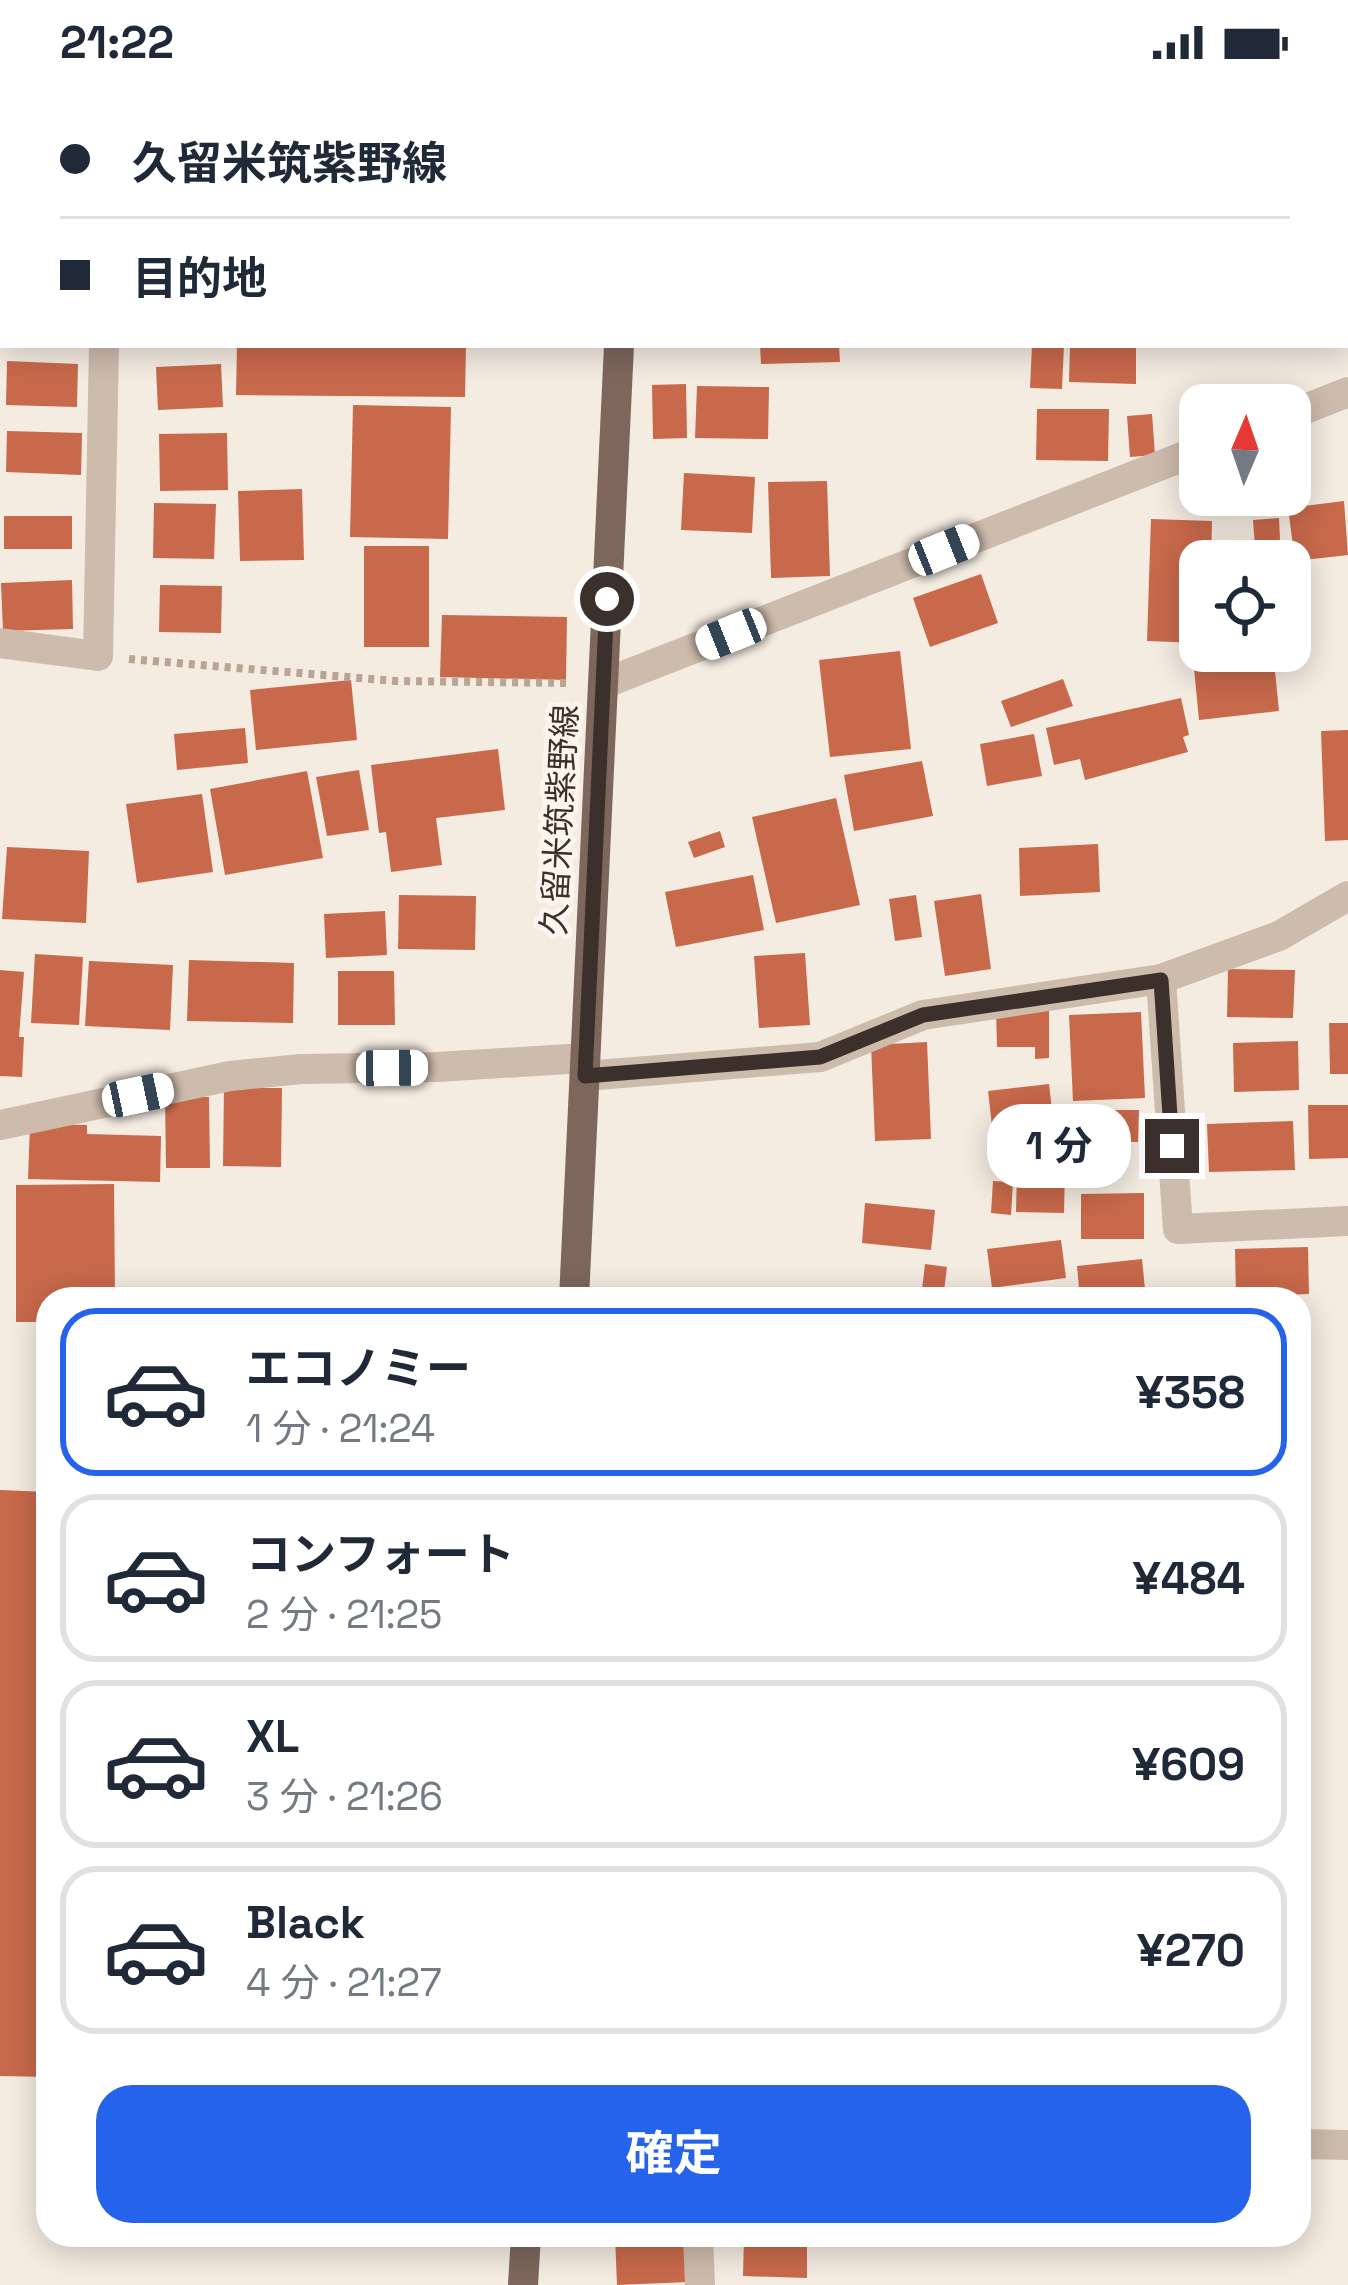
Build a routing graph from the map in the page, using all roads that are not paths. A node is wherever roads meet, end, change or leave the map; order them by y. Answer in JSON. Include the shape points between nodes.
{"nodes":[{"id":1,"x":104,"y":348,"type":"edge"},
{"id":2,"x":619,"y":348,"type":"edge"},
{"id":3,"x":1348,"y":392,"type":"edge"},
{"id":4,"x":1311,"y":407,"type":"edge"},
{"id":5,"x":1179,"y":458,"type":"edge"},
{"id":6,"x":0,"y":643,"type":"edge"},
{"id":7,"x":603,"y":684,"type":"junction"},
{"id":8,"x":1348,"y":896,"type":"edge"},
{"id":9,"x":1161,"y":980,"type":"junction"},
{"id":10,"x":585,"y":1067,"type":"junction"},
{"id":11,"x":0,"y":1125,"type":"edge"},
{"id":12,"x":1348,"y":1221,"type":"edge"},
{"id":13,"x":575,"y":1287,"type":"edge"},
{"id":14,"x":1311,"y":2144,"type":"edge"},
{"id":15,"x":1348,"y":2145,"type":"edge"},
{"id":16,"x":525,"y":2247,"type":"edge"},
{"id":17,"x":698,"y":2247,"type":"edge"},
{"id":18,"x":523,"y":2285,"type":"edge"},
{"id":19,"x":700,"y":2285,"type":"edge"}],
"edges":[{"from":1,"to":6,"type":"street","via":[[98,656]]},
{"from":2,"to":7,"type":"main road","name":"久留米筑紫野線"},
{"from":3,"to":4,"type":"street"},
{"from":5,"to":7,"type":"street"},
{"from":7,"to":10,"type":"main road","name":"久留米筑紫野線"},
{"from":8,"to":9,"type":"street","via":[[1279,936]]},
{"from":9,"to":10,"type":"street","via":[[923,1015],[820,1057]]},
{"from":9,"to":12,"type":"street","via":[[1178,1229]]},
{"from":10,"to":11,"type":"street","via":[[230,1076]]},
{"from":10,"to":13,"type":"main road","name":"久留米筑紫野線"},
{"from":14,"to":15,"type":"street"},
{"from":16,"to":18,"type":"main road"},
{"from":17,"to":19,"type":"street"}]}
